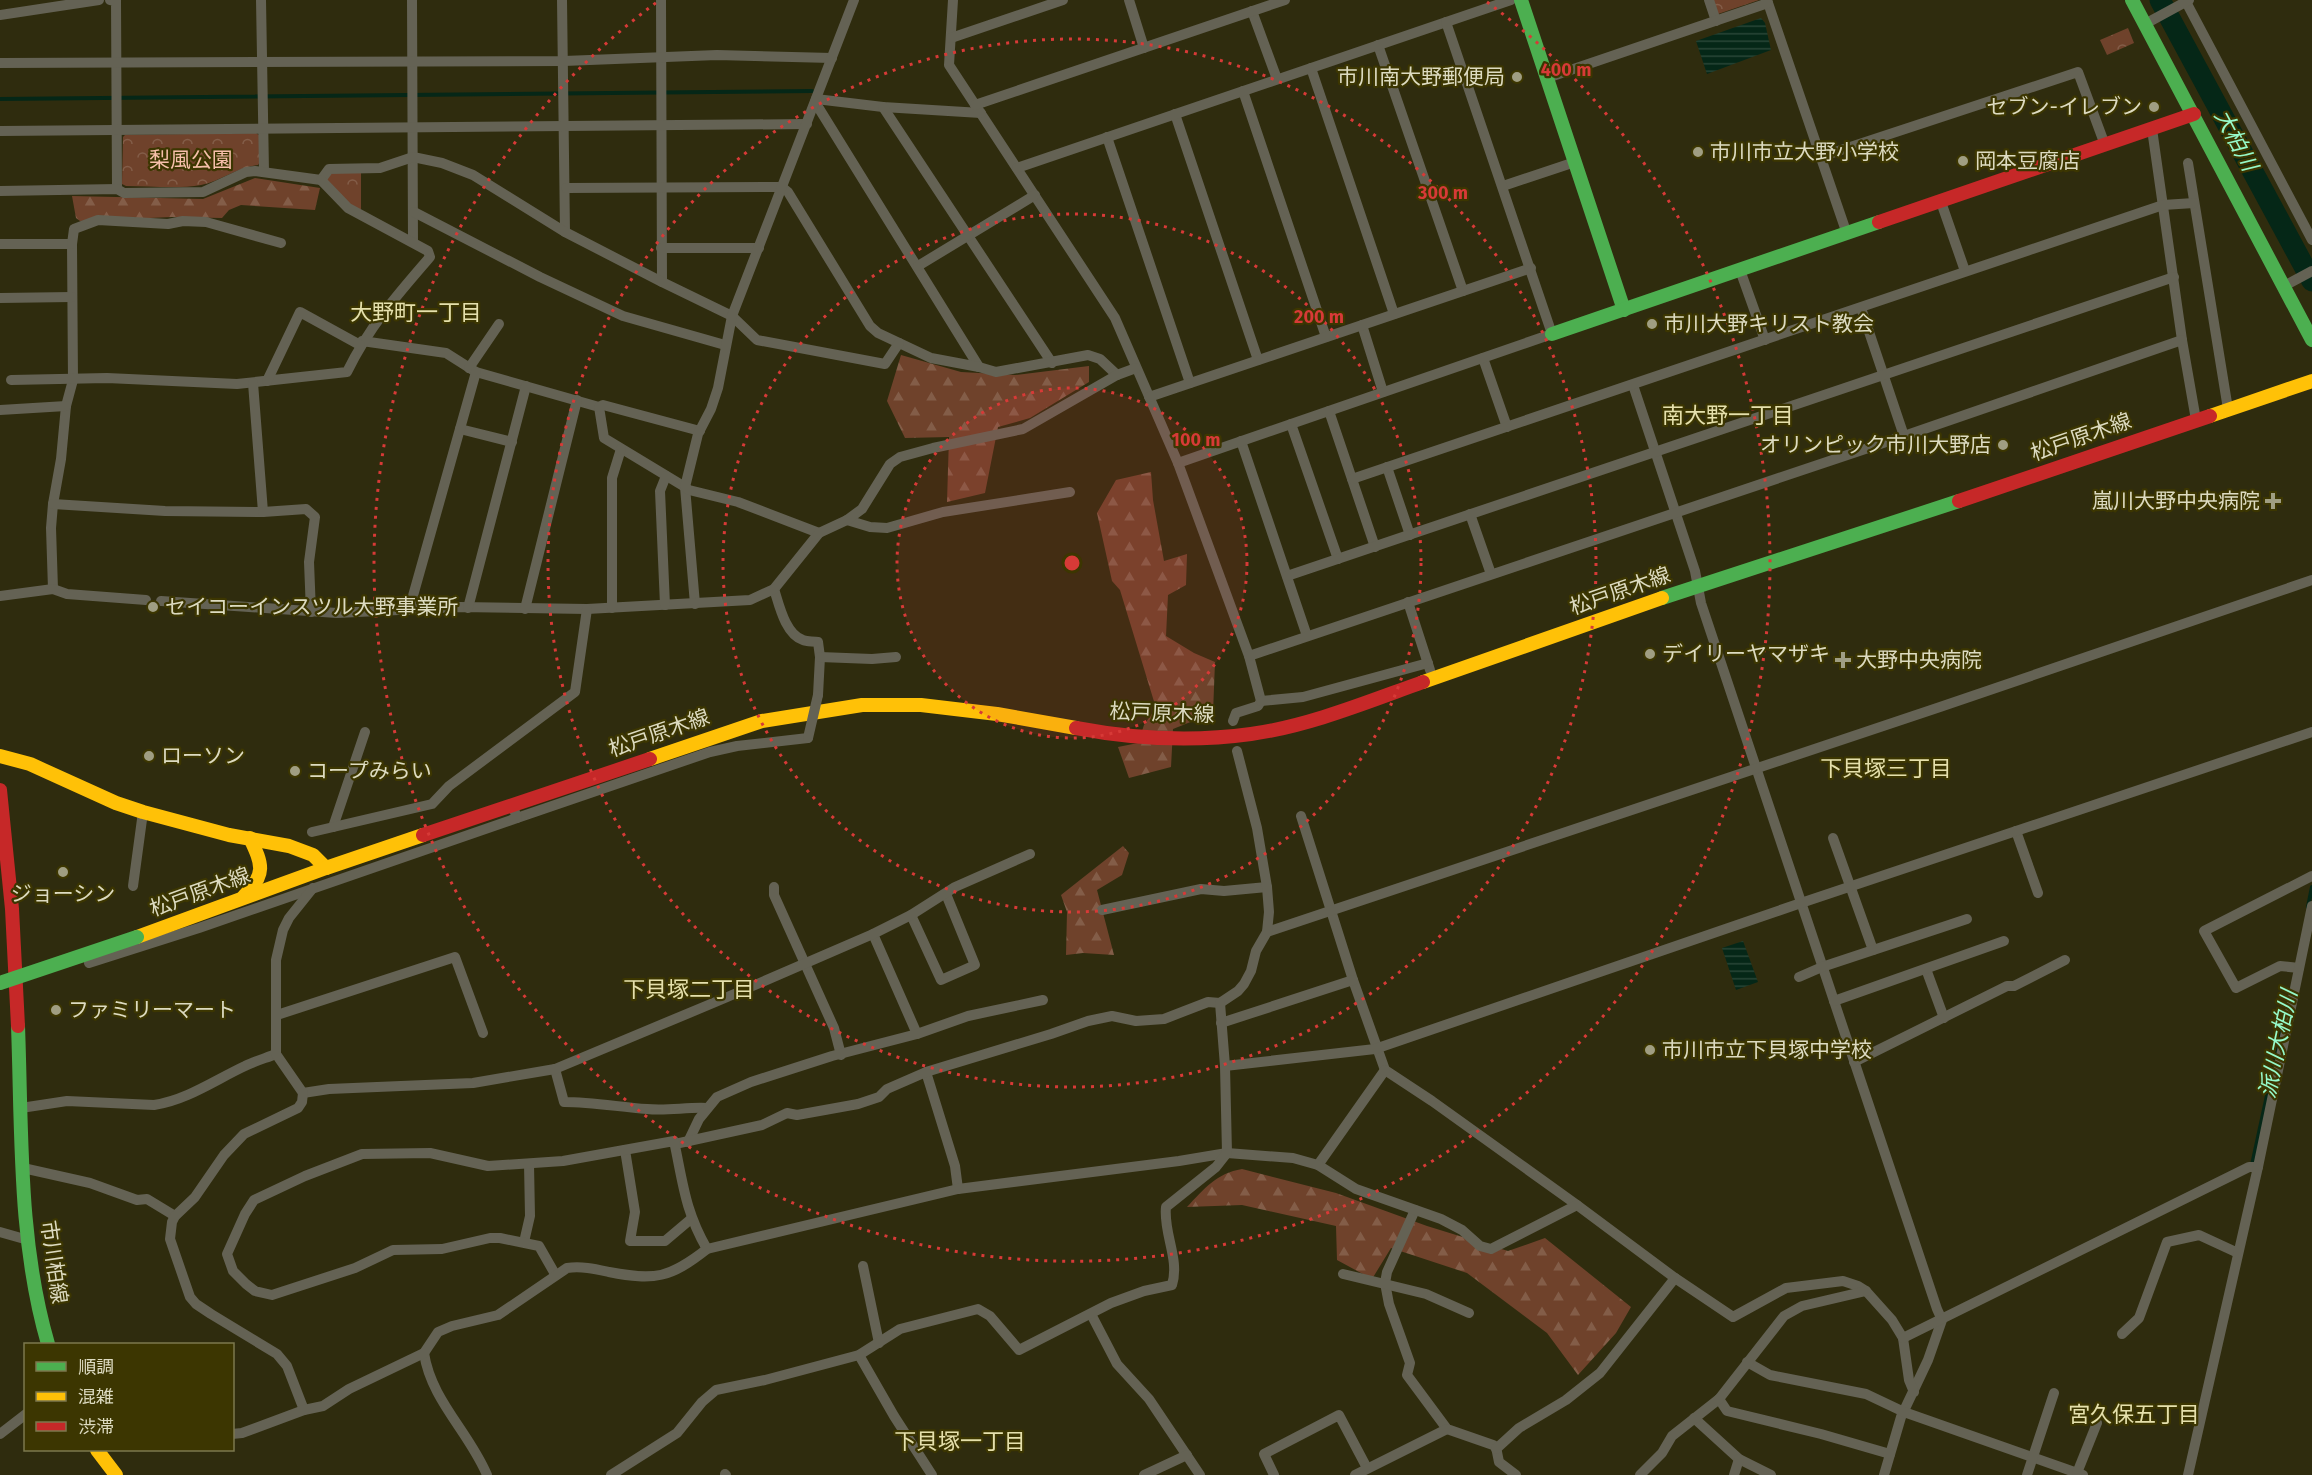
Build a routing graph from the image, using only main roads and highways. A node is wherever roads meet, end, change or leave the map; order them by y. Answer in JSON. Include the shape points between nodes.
{"nodes":[{"id":1,"x":1521,"y":0,"type":"edge"},
{"id":2,"x":2132,"y":0,"type":"edge"},
{"id":3,"x":2194,"y":114,"type":"junction"},
{"id":4,"x":1624,"y":310,"type":"junction"},
{"id":5,"x":1552,"y":334,"type":"road end"},
{"id":6,"x":2312,"y":340,"type":"edge"},
{"id":7,"x":2312,"y":381,"type":"edge"},
{"id":8,"x":0,"y":756,"type":"edge"},
{"id":9,"x":0,"y":790,"type":"edge"},
{"id":10,"x":250,"y":838,"type":"junction"},
{"id":11,"x":326,"y":868,"type":"junction"},
{"id":12,"x":231,"y":904,"type":"junction"},
{"id":13,"x":0,"y":983,"type":"edge"},
{"id":14,"x":48,"y":1343,"type":"edge"},
{"id":15,"x":98,"y":1451,"type":"edge"},
{"id":16,"x":116,"y":1475,"type":"edge"}],
"edges":[{"from":1,"to":4,"type":"main road"},
{"from":2,"to":3,"type":"main road"},
{"from":3,"to":4,"type":"main road"},
{"from":3,"to":6,"type":"main road"},
{"from":4,"to":5,"type":"main road"},
{"from":7,"to":11,"type":"main road","name":"松戸原木線","via":[[1289,726],[1202,739],[1138,737],[921,705],[862,705],[817,711],[762,721],[514,811]]},
{"from":8,"to":10,"type":"main road","via":[[30,764],[143,812]]},
{"from":9,"to":14,"type":"main road","name":"市川柏線","via":[[15,934],[28,1240]]},
{"from":10,"to":11,"type":"main road","via":[[313,855]]},
{"from":10,"to":12,"type":"main road","via":[[262,864],[261,875],[248,893]]},
{"from":11,"to":12,"type":"main road","name":"松戸原木線"},
{"from":12,"to":13,"type":"main road","name":"松戸原木線","bridge":true},
{"from":15,"to":16,"type":"main road"}]}
